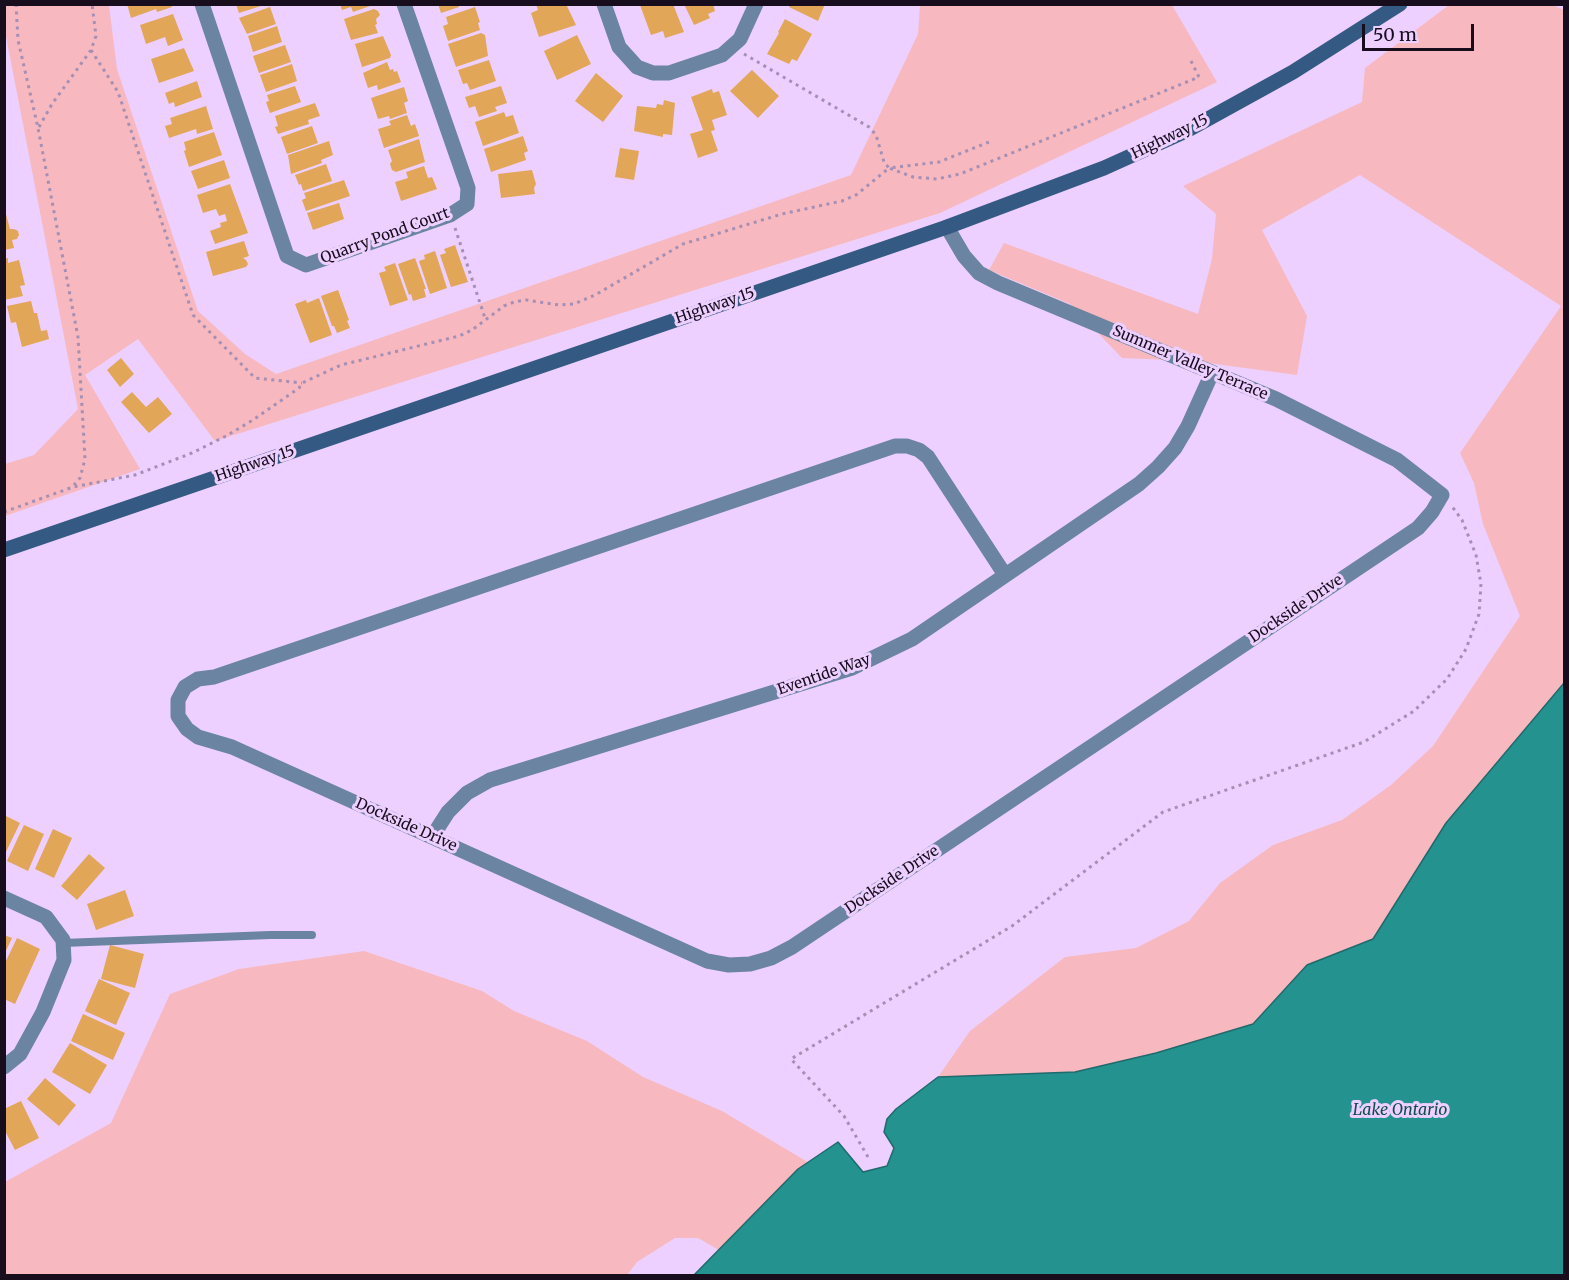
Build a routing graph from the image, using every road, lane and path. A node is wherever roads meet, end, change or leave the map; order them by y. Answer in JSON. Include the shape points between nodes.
{"nodes":[{"id":1,"x":16,"y":4,"type":"edge"},
{"id":2,"x":92,"y":4,"type":"edge"},
{"id":3,"x":202,"y":4,"type":"edge"},
{"id":4,"x":404,"y":4,"type":"edge"},
{"id":5,"x":604,"y":4,"type":"edge"},
{"id":6,"x":756,"y":4,"type":"edge"},
{"id":7,"x":1400,"y":4,"type":"edge"},
{"id":8,"x":732,"y":47,"type":"junction"},
{"id":9,"x":91,"y":50,"type":"junction"},
{"id":10,"x":1191,"y":61,"type":"dead end"},
{"id":11,"x":38,"y":128,"type":"junction"},
{"id":12,"x":988,"y":142,"type":"dead end"},
{"id":13,"x":889,"y":168,"type":"junction"},
{"id":14,"x":450,"y":215,"type":"junction"},
{"id":15,"x":947,"y":227,"type":"junction"},
{"id":16,"x":486,"y":319,"type":"junction"},
{"id":17,"x":1212,"y":373,"type":"junction"},
{"id":18,"x":302,"y":383,"type":"junction"},
{"id":19,"x":73,"y":487,"type":"junction"},
{"id":20,"x":1442,"y":495,"type":"junction"},
{"id":21,"x":4,"y":512,"type":"edge"},
{"id":22,"x":4,"y":550,"type":"edge"},
{"id":23,"x":1005,"y":575,"type":"junction"},
{"id":24,"x":432,"y":837,"type":"junction"},
{"id":25,"x":4,"y":898,"type":"edge"},
{"id":26,"x":312,"y":935,"type":"dead end"},
{"id":27,"x":63,"y":944,"type":"junction"},
{"id":28,"x":4,"y":1067,"type":"edge"},
{"id":29,"x":868,"y":1157,"type":"dead end"}],
"edges":[{"from":1,"to":11,"type":"path","via":[[18,40]]},
{"from":2,"to":9,"type":"path","via":[[96,36]]},
{"from":3,"to":14,"type":"street","name":"Quarry Pond Court","via":[[287,256],[306,265]]},
{"from":4,"to":14,"type":"street","name":"Quarry Pond Court","via":[[468,188],[467,204]]},
{"from":5,"to":8,"type":"street","via":[[619,47],[637,67],[653,74],[669,73],[722,55]]},
{"from":6,"to":8,"type":"street","via":[[740,39]]},
{"from":7,"to":15,"type":"main road","name":"Highway 15","via":[[1293,72],[1186,131],[1104,168]]},
{"from":8,"to":13,"type":"path","via":[[869,127]]},
{"from":9,"to":11,"type":"path"},
{"from":9,"to":18,"type":"path","via":[[118,92],[193,315],[255,378]]},
{"from":10,"to":13,"type":"path","via":[[1199,77],[960,174],[938,179],[913,177]]},
{"from":11,"to":19,"type":"path","via":[[78,337],[85,459]]},
{"from":12,"to":13,"type":"path","via":[[939,162]]},
{"from":13,"to":16,"type":"path","via":[[856,195],[842,201],[782,214],[683,244],[595,296],[574,304],[514,302]]},
{"from":14,"to":16,"type":"path"},
{"from":15,"to":17,"type":"street","name":"Summer Valley Terrace","via":[[964,256],[980,273],[998,283]]},
{"from":15,"to":22,"type":"main road","name":"Highway 15"},
{"from":16,"to":18,"type":"path","via":[[459,336],[341,365]]},
{"from":17,"to":20,"type":"street","name":"Summer Valley Terrace","via":[[1276,399],[1397,460]]},
{"from":17,"to":23,"type":"street","name":"Eventide Way","via":[[1188,426],[1158,467]]},
{"from":18,"to":19,"type":"path","via":[[253,420],[192,453],[135,475]]},
{"from":19,"to":21,"type":"path"},
{"from":20,"to":24,"type":"street","name":"Dockside Drive","via":[[1418,528],[771,958],[729,965],[707,961]]},
{"from":20,"to":29,"type":"path","via":[[1462,520],[1476,555],[1481,584],[1479,614],[1466,649],[1447,679],[1414,711],[1364,742],[1163,812],[1012,926],[791,1059],[844,1116]]},
{"from":23,"to":24,"type":"street","name":"Eventide Way","via":[[912,639],[852,668],[490,780],[467,793],[448,812]]},
{"from":23,"to":24,"type":"street","name":"Dockside Drive","via":[[928,457],[919,450],[895,446],[214,677],[198,679],[185,687],[178,700],[178,716],[198,737],[232,747]]},
{"from":25,"to":27,"type":"street","via":[[46,917]]},
{"from":26,"to":27,"type":"lane"},
{"from":27,"to":28,"type":"street","via":[[64,960],[43,1012],[20,1054]]}]}
